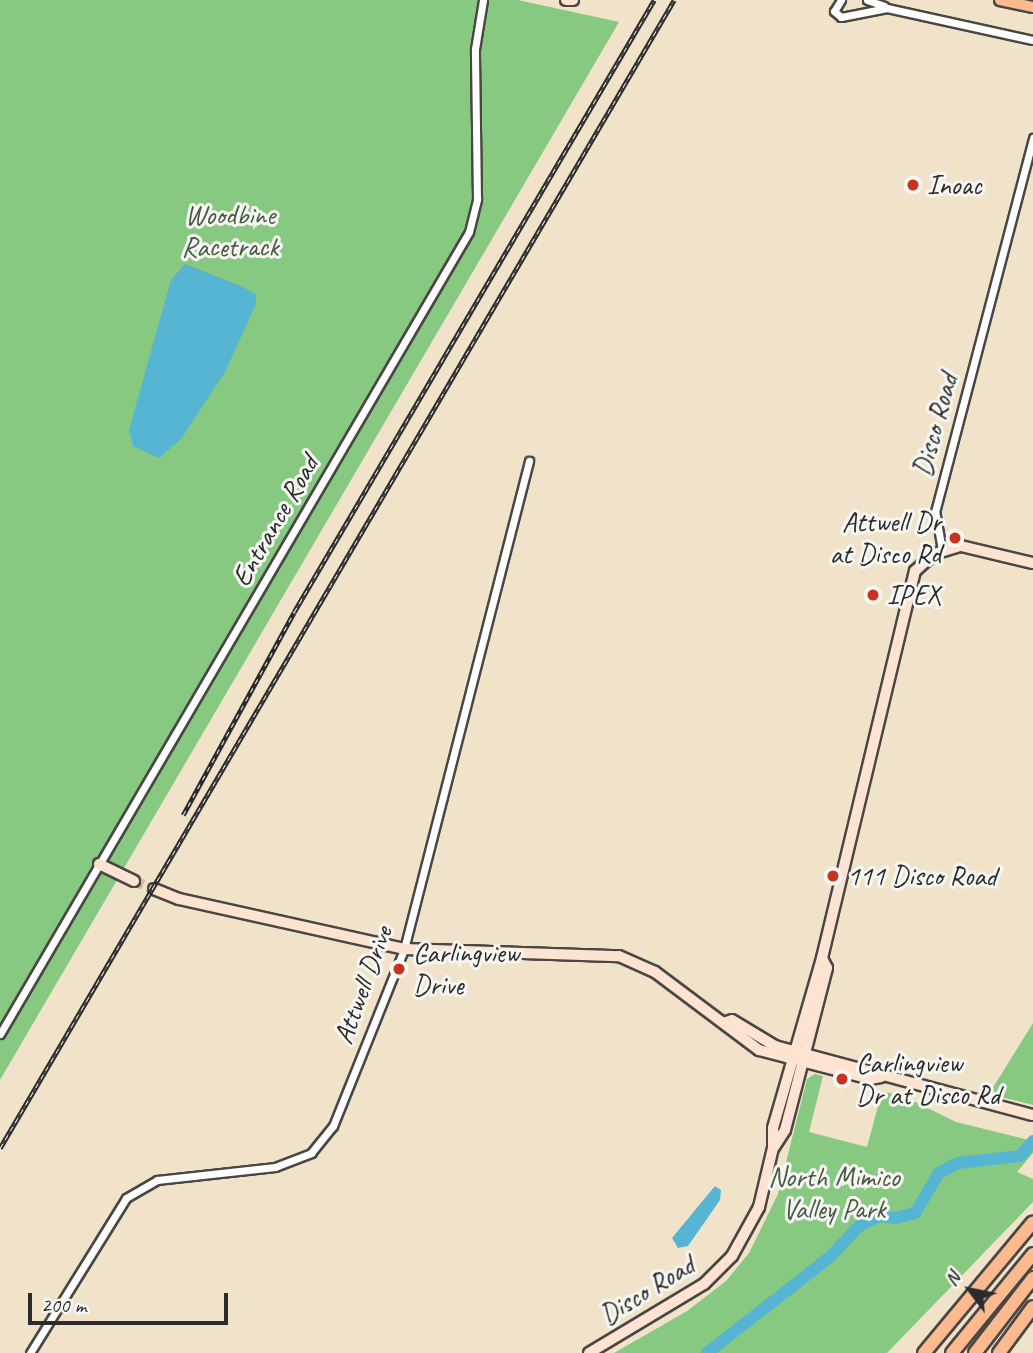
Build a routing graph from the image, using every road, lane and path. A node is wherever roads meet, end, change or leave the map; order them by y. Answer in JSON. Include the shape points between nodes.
{"nodes":[{"id":1,"x":482,"y":0,"type":"edge"},
{"id":2,"x":566,"y":0,"type":"edge"},
{"id":3,"x":573,"y":0,"type":"edge"},
{"id":4,"x":841,"y":0,"type":"edge"},
{"id":5,"x":867,"y":0,"type":"edge"},
{"id":6,"x":1000,"y":0,"type":"edge"},
{"id":7,"x":887,"y":8,"type":"junction"},
{"id":8,"x":1033,"y":8,"type":"edge"},
{"id":9,"x":1033,"y":40,"type":"edge"},
{"id":10,"x":1033,"y":138,"type":"edge"},
{"id":11,"x":529,"y":461,"type":"dead end"},
{"id":12,"x":942,"y":550,"type":"junction"},
{"id":13,"x":1033,"y":563,"type":"edge"},
{"id":14,"x":99,"y":864,"type":"junction"},
{"id":15,"x":134,"y":881,"type":"tunnel mouth"},
{"id":16,"x":154,"y":889,"type":"tunnel mouth"},
{"id":17,"x":404,"y":948,"type":"junction"},
{"id":18,"x":822,"y":958,"type":"junction"},
{"id":19,"x":0,"y":1034,"type":"edge"},
{"id":20,"x":792,"y":1055,"type":"junction"},
{"id":21,"x":804,"y":1058,"type":"junction"},
{"id":22,"x":1033,"y":1115,"type":"edge"},
{"id":23,"x":773,"y":1148,"type":"junction"},
{"id":24,"x":1033,"y":1222,"type":"edge"},
{"id":25,"x":1033,"y":1254,"type":"edge"},
{"id":26,"x":1033,"y":1278,"type":"edge"},
{"id":27,"x":1033,"y":1307,"type":"edge"},
{"id":28,"x":1033,"y":1316,"type":"edge"},
{"id":29,"x":932,"y":1341,"type":"junction"},
{"id":30,"x":30,"y":1353,"type":"edge"},
{"id":31,"x":589,"y":1353,"type":"edge"},
{"id":32,"x":914,"y":1353,"type":"edge"},
{"id":33,"x":924,"y":1353,"type":"edge"},
{"id":34,"x":952,"y":1353,"type":"edge"},
{"id":35,"x":975,"y":1353,"type":"edge"},
{"id":36,"x":999,"y":1353,"type":"edge"},
{"id":37,"x":1009,"y":1353,"type":"edge"}],
"edges":[{"from":1,"to":14,"type":"street","name":"Entrance Road","via":[[475,49],[477,199],[469,232]]},
{"from":2,"to":3,"type":"main road"},
{"from":4,"to":7,"type":"street","via":[[834,12],[841,17]]},
{"from":5,"to":7,"type":"street"},
{"from":6,"to":8,"type":"main road"},
{"from":7,"to":9,"type":"street"},
{"from":10,"to":12,"type":"street","name":"Disco Road","via":[[935,512]]},
{"from":11,"to":17,"type":"street","name":"Attwell Drive"},
{"from":12,"to":13,"type":"main road","via":[[967,546]]},
{"from":12,"to":18,"type":"main road","name":"Disco Road","via":[[921,564],[907,590],[884,706]]},
{"from":14,"to":15,"type":"main road"},
{"from":14,"to":19,"type":"street","name":"Entrance Road"},
{"from":16,"to":17,"type":"main road","via":[[179,899]]},
{"from":17,"to":20,"type":"main road","via":[[619,956],[655,972],[726,1022],[732,1020]]},
{"from":17,"to":30,"type":"street","name":"Attwell Drive","via":[[333,1126],[311,1153],[275,1167],[157,1180],[126,1198]]},
{"from":18,"to":20,"type":"main road","name":"Disco Road"},
{"from":18,"to":21,"type":"main road","name":"Disco Road","via":[[827,968]]},
{"from":20,"to":21,"type":"main road"},
{"from":20,"to":23,"type":"main road","name":"Disco Road","via":[[773,1128]]},
{"from":21,"to":22,"type":"main road","via":[[872,1070],[881,1077]]},
{"from":21,"to":23,"type":"main road","name":"Disco Road","via":[[785,1130]]},
{"from":23,"to":31,"type":"main road","name":"Disco Road","via":[[752,1223],[720,1270],[692,1293]]},
{"from":24,"to":29,"type":"highway"},
{"from":25,"to":34,"type":"highway"},
{"from":26,"to":35,"type":"highway"},
{"from":27,"to":36,"type":"highway"},
{"from":28,"to":37,"type":"highway"},
{"from":29,"to":32,"type":"highway"},
{"from":29,"to":33,"type":"highway"}]}
